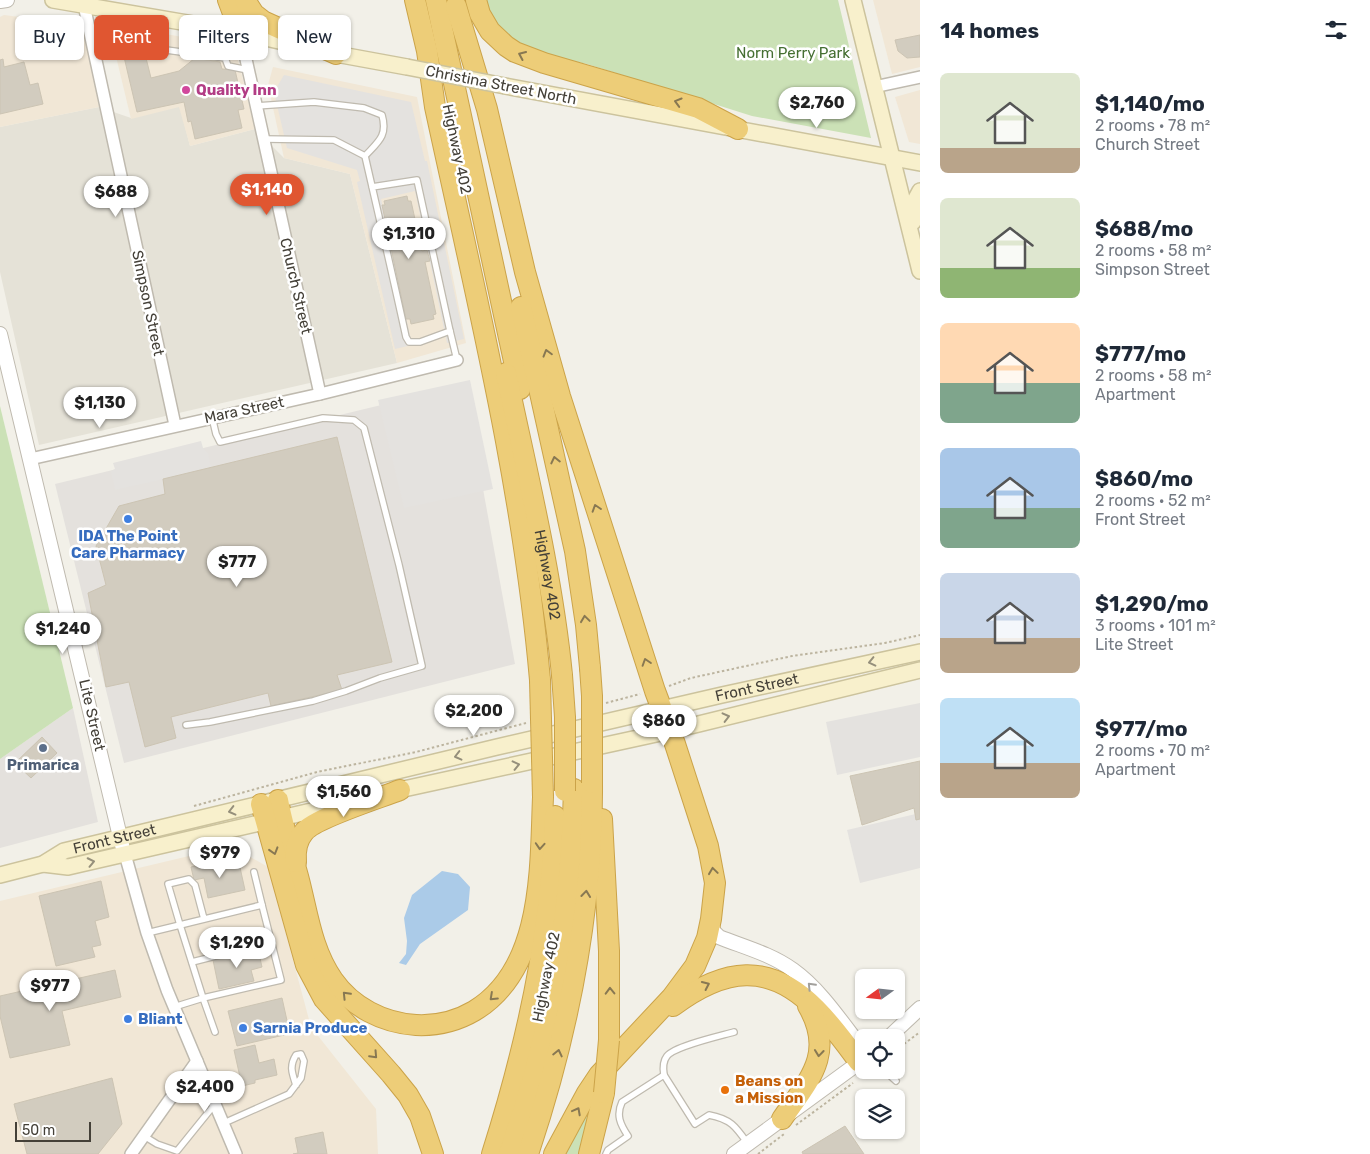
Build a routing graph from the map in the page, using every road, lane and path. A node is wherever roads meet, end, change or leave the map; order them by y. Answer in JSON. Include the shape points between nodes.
{"nodes":[{"id":1,"x":7,"y":0,"type":"edge"},
{"id":2,"x":53,"y":0,"type":"edge"},
{"id":3,"x":228,"y":0,"type":"edge"},
{"id":4,"x":245,"y":0,"type":"edge"},
{"id":5,"x":404,"y":0,"type":"edge"},
{"id":6,"x":416,"y":0,"type":"edge"},
{"id":7,"x":425,"y":0,"type":"edge"},
{"id":8,"x":436,"y":0,"type":"edge"},
{"id":9,"x":476,"y":0,"type":"edge"},
{"id":10,"x":853,"y":0,"type":"edge"},
{"id":11,"x":0,"y":2,"type":"edge"},
{"id":12,"x":81,"y":2,"type":"edge"},
{"id":13,"x":456,"y":3,"type":"edge"},
{"id":14,"x":142,"y":15,"type":"edge"},
{"id":15,"x":234,"y":15,"type":"edge"},
{"id":16,"x":278,"y":28,"type":"edge"},
{"id":17,"x":92,"y":46,"type":"joint"},
{"id":18,"x":169,"y":50,"type":"edge"},
{"id":19,"x":351,"y":57,"type":"edge"},
{"id":20,"x":246,"y":60,"type":"edge"},
{"id":21,"x":248,"y":70,"type":"junction"},
{"id":22,"x":920,"y":77,"type":"edge"},
{"id":23,"x":874,"y":87,"type":"junction"},
{"id":24,"x":256,"y":106,"type":"junction"},
{"id":25,"x":435,"y":107,"type":"junction"},
{"id":26,"x":738,"y":129,"type":"junction"},
{"id":27,"x":264,"y":139,"type":"junction"},
{"id":28,"x":365,"y":156,"type":"junction"},
{"id":29,"x":891,"y":158,"type":"junction"},
{"id":30,"x":920,"y":164,"type":"edge"},
{"id":31,"x":372,"y":187,"type":"junction"},
{"id":32,"x":920,"y":191,"type":"edge"},
{"id":33,"x":914,"y":246,"type":"junction"},
{"id":34,"x":920,"y":271,"type":"edge"},
{"id":35,"x":450,"y":331,"type":"junction"},
{"id":36,"x":0,"y":334,"type":"edge"},
{"id":37,"x":457,"y":360,"type":"joint"},
{"id":38,"x":320,"y":394,"type":"junction"},
{"id":39,"x":212,"y":417,"type":"junction"},
{"id":40,"x":175,"y":425,"type":"junction"},
{"id":41,"x":30,"y":459,"type":"junction"},
{"id":42,"x":920,"y":652,"type":"edge"},
{"id":43,"x":920,"y":670,"type":"edge"},
{"id":44,"x":556,"y":676,"type":"junction"},
{"id":45,"x":662,"y":709,"type":"junction"},
{"id":46,"x":186,"y":725,"type":"dead end"},
{"id":47,"x":670,"y":730,"type":"junction"},
{"id":48,"x":572,"y":789,"type":"junction"},
{"id":49,"x":400,"y":790,"type":"junction"},
{"id":50,"x":271,"y":811,"type":"junction"},
{"id":51,"x":123,"y":846,"type":"junction"},
{"id":52,"x":254,"y":872,"type":"dead end"},
{"id":53,"x":0,"y":875,"type":"edge"},
{"id":54,"x":299,"y":881,"type":"junction"},
{"id":55,"x":262,"y":905,"type":"junction"},
{"id":56,"x":204,"y":919,"type":"junction"},
{"id":57,"x":711,"y":919,"type":"junction"},
{"id":58,"x":180,"y":925,"type":"junction"},
{"id":59,"x":147,"y":933,"type":"junction"},
{"id":60,"x":272,"y":942,"type":"junction"},
{"id":61,"x":192,"y":962,"type":"junction"},
{"id":62,"x":798,"y":993,"type":"junction"},
{"id":63,"x":203,"y":998,"type":"junction"},
{"id":64,"x":174,"y":1007,"type":"junction"},
{"id":65,"x":920,"y":1008,"type":"edge"},
{"id":66,"x":898,"y":1029,"type":"edge"},
{"id":67,"x":214,"y":1032,"type":"dead end"},
{"id":68,"x":638,"y":1032,"type":"junction"},
{"id":69,"x":734,"y":1032,"type":"dead end"},
{"id":70,"x":920,"y":1032,"type":"edge"},
{"id":71,"x":905,"y":1043,"type":"edge"},
{"id":72,"x":855,"y":1053,"type":"edge"},
{"id":73,"x":855,"y":1056,"type":"edge"},
{"id":74,"x":197,"y":1061,"type":"junction"},
{"id":75,"x":855,"y":1068,"type":"edge"},
{"id":76,"x":855,"y":1068,"type":"edge"},
{"id":77,"x":664,"y":1075,"type":"junction"},
{"id":78,"x":296,"y":1085,"type":"junction"},
{"id":79,"x":216,"y":1104,"type":"junction"},
{"id":80,"x":224,"y":1123,"type":"junction"},
{"id":81,"x":788,"y":1126,"type":"junction"},
{"id":82,"x":144,"y":1136,"type":"junction"},
{"id":83,"x":166,"y":1147,"type":"junction"},
{"id":84,"x":753,"y":1149,"type":"edge"},
{"id":85,"x":131,"y":1154,"type":"edge"},
{"id":86,"x":161,"y":1154,"type":"edge"},
{"id":87,"x":236,"y":1154,"type":"edge"},
{"id":88,"x":433,"y":1154,"type":"edge"},
{"id":89,"x":492,"y":1154,"type":"edge"},
{"id":90,"x":500,"y":1154,"type":"edge"},
{"id":91,"x":509,"y":1154,"type":"edge"},
{"id":92,"x":528,"y":1154,"type":"edge"},
{"id":93,"x":554,"y":1154,"type":"edge"},
{"id":94,"x":589,"y":1154,"type":"edge"},
{"id":95,"x":606,"y":1154,"type":"edge"},
{"id":96,"x":734,"y":1154,"type":"edge"}],
"edges":[{"from":1,"to":11,"type":"street"},
{"from":2,"to":12,"type":"main road","name":"Christina Street North"},
{"from":3,"to":15,"type":"highway"},
{"from":4,"to":16,"type":"highway","via":[[254,14]]},
{"from":5,"to":25,"type":"highway"},
{"from":6,"to":25,"type":"highway"},
{"from":7,"to":44,"type":"highway","name":"Highway 402","via":[[547,564],[558,638]]},
{"from":8,"to":44,"type":"highway","via":[[540,479],[564,610]]},
{"from":26,"to":9,"type":"highway","one_way":true,"via":[[698,108],[515,52],[490,31]]},
{"from":10,"to":23,"type":"main road"},
{"from":12,"to":14,"type":"main road","name":"Christina Street North"},
{"from":12,"to":17,"type":"street","name":"Simpson Street"},
{"from":45,"to":13,"type":"highway","one_way":true,"via":[[541,331]]},
{"from":48,"to":13,"type":"highway","name":"Highway 402","one_way":true,"bridge":true,"via":[[592,696],[586,625],[567,513]]},
{"from":17,"to":40,"type":"street","name":"Simpson Street"},
{"from":18,"to":21,"type":"lane","via":[[225,58],[228,66]]},
{"from":19,"to":26,"type":"main road","name":"Christina Street North","bridge":true},
{"from":20,"to":21,"type":"street","name":"Church Street"},
{"from":21,"to":24,"type":"street","name":"Church Street"},
{"from":22,"to":23,"type":"street"},
{"from":23,"to":29,"type":"main road"},
{"from":24,"to":27,"type":"street","name":"Church Street"},
{"from":24,"to":28,"type":"lane","via":[[314,102],[364,108],[382,116],[382,137]]},
{"from":25,"to":44,"type":"highway","via":[[520,518],[532,606]]},
{"from":26,"to":29,"type":"main road","name":"Christina Street North"},
{"from":27,"to":28,"type":"lane","via":[[334,140]]},
{"from":27,"to":38,"type":"street","name":"Church Street"},
{"from":28,"to":31,"type":"lane"},
{"from":29,"to":30,"type":"main road","name":"Christina Street North"},
{"from":29,"to":33,"type":"main road"},
{"from":31,"to":35,"type":"lane","via":[[417,180]]},
{"from":31,"to":35,"type":"lane","via":[[406,338],[409,342],[420,342]]},
{"from":32,"to":33,"type":"main road","via":[[912,211]]},
{"from":33,"to":34,"type":"main road"},
{"from":35,"to":37,"type":"lane"},
{"from":36,"to":41,"type":"street","name":"Lite Street"},
{"from":37,"to":38,"type":"street","name":"Mara Street"},
{"from":38,"to":39,"type":"street","name":"Mara Street"},
{"from":39,"to":40,"type":"street","name":"Mara Street"},
{"from":39,"to":46,"type":"lane","via":[[220,442],[323,418],[354,420],[364,428],[422,666],[313,701]]},
{"from":40,"to":41,"type":"street","name":"Mara Street"},
{"from":41,"to":51,"type":"street","name":"Lite Street"},
{"from":42,"to":45,"type":"main road","name":"Front Street","one_way":true},
{"from":47,"to":43,"type":"main road","name":"Front Street","one_way":true},
{"from":44,"to":48,"type":"highway","name":"Highway 402","bridge":true,"via":[[565,717]]},
{"from":45,"to":47,"type":"highway"},
{"from":45,"to":50,"type":"main road","name":"Front Street","one_way":true},
{"from":49,"to":47,"type":"main road","name":"Front Street","one_way":true},
{"from":57,"to":47,"type":"highway","one_way":true,"via":[[715,883],[713,864]]},
{"from":48,"to":54,"type":"highway","one_way":true,"via":[[539,866],[531,925],[520,959],[491,999],[454,1020],[420,1025],[399,1023],[377,1016],[353,1002],[334,981],[318,953]]},
{"from":48,"to":89,"type":"highway","via":[[554,851],[542,958],[532,1007]]},
{"from":48,"to":90,"type":"highway","name":"Highway 402","via":[[549,968],[524,1078]]},
{"from":48,"to":91,"type":"highway","via":[[572,845],[564,931],[545,1031]]},
{"from":92,"to":48,"type":"highway","name":"Highway 402","one_way":true,"via":[[555,1063],[573,983],[588,868]]},
{"from":94,"to":48,"type":"highway","one_way":true,"bridge":true,"via":[[604,1093],[609,1040],[609,951]]},
{"from":49,"to":50,"type":"main road","name":"Front Street"},
{"from":49,"to":54,"type":"highway","via":[[308,828],[296,846]]},
{"from":50,"to":51,"type":"main road","name":"Front Street"},
{"from":50,"to":54,"type":"highway"},
{"from":50,"to":88,"type":"highway","one_way":true,"via":[[282,876],[312,978],[324,999],[408,1095],[420,1116]]},
{"from":51,"to":53,"type":"main road","name":"Front Street","via":[[64,851],[43,864]]},
{"from":51,"to":59,"type":"street","name":"Lite Street"},
{"from":52,"to":55,"type":"lane"},
{"from":55,"to":56,"type":"lane"},
{"from":55,"to":60,"type":"lane"},
{"from":56,"to":58,"type":"lane"},
{"from":56,"to":58,"type":"lane","via":[[194,885],[189,879],[168,884]]},
{"from":57,"to":68,"type":"highway","via":[[695,966],[672,997]]},
{"from":72,"to":57,"type":"street","one_way":true,"via":[[819,994],[800,975],[771,957],[719,937],[713,931]]},
{"from":58,"to":59,"type":"lane"},
{"from":58,"to":61,"type":"lane"},
{"from":59,"to":64,"type":"street","name":"Lite Street"},
{"from":60,"to":61,"type":"lane"},
{"from":60,"to":63,"type":"lane","via":[[281,980]]},
{"from":61,"to":63,"type":"lane"},
{"from":68,"to":62,"type":"highway","one_way":true,"via":[[690,994],[715,981],[737,976],[760,976],[780,982]]},
{"from":62,"to":73,"type":"highway","via":[[816,1008]]},
{"from":62,"to":81,"type":"highway","one_way":true,"via":[[815,1021],[819,1052],[818,1062]]},
{"from":63,"to":64,"type":"lane"},
{"from":63,"to":67,"type":"lane"},
{"from":64,"to":74,"type":"street","name":"Lite Street"},
{"from":65,"to":66,"type":"street"},
{"from":93,"to":68,"type":"highway","one_way":true,"via":[[595,1081]]},
{"from":69,"to":77,"type":"lane","via":[[675,1049],[666,1057]]},
{"from":70,"to":71,"type":"path"},
{"from":74,"to":79,"type":"street","name":"Lite Street"},
{"from":74,"to":82,"type":"street"},
{"from":75,"to":81,"type":"street"},
{"from":76,"to":81,"type":"path"},
{"from":77,"to":84,"type":"lane","via":[[695,1124],[709,1115],[728,1120]]},
{"from":77,"to":95,"type":"lane","via":[[622,1102],[620,1123],[628,1136]]},
{"from":78,"to":78,"type":"lane","via":[[304,1068],[301,1054],[291,1062]]},
{"from":78,"to":80,"type":"lane","via":[[288,1094]]},
{"from":79,"to":80,"type":"street","name":"Lite Street"},
{"from":79,"to":83,"type":"lane","via":[[177,1151]]},
{"from":80,"to":87,"type":"street","name":"Lite Street"},
{"from":81,"to":84,"type":"street"},
{"from":81,"to":84,"type":"path"},
{"from":82,"to":83,"type":"lane"},
{"from":82,"to":85,"type":"street"},
{"from":83,"to":86,"type":"lane"},
{"from":84,"to":96,"type":"street"}]}
